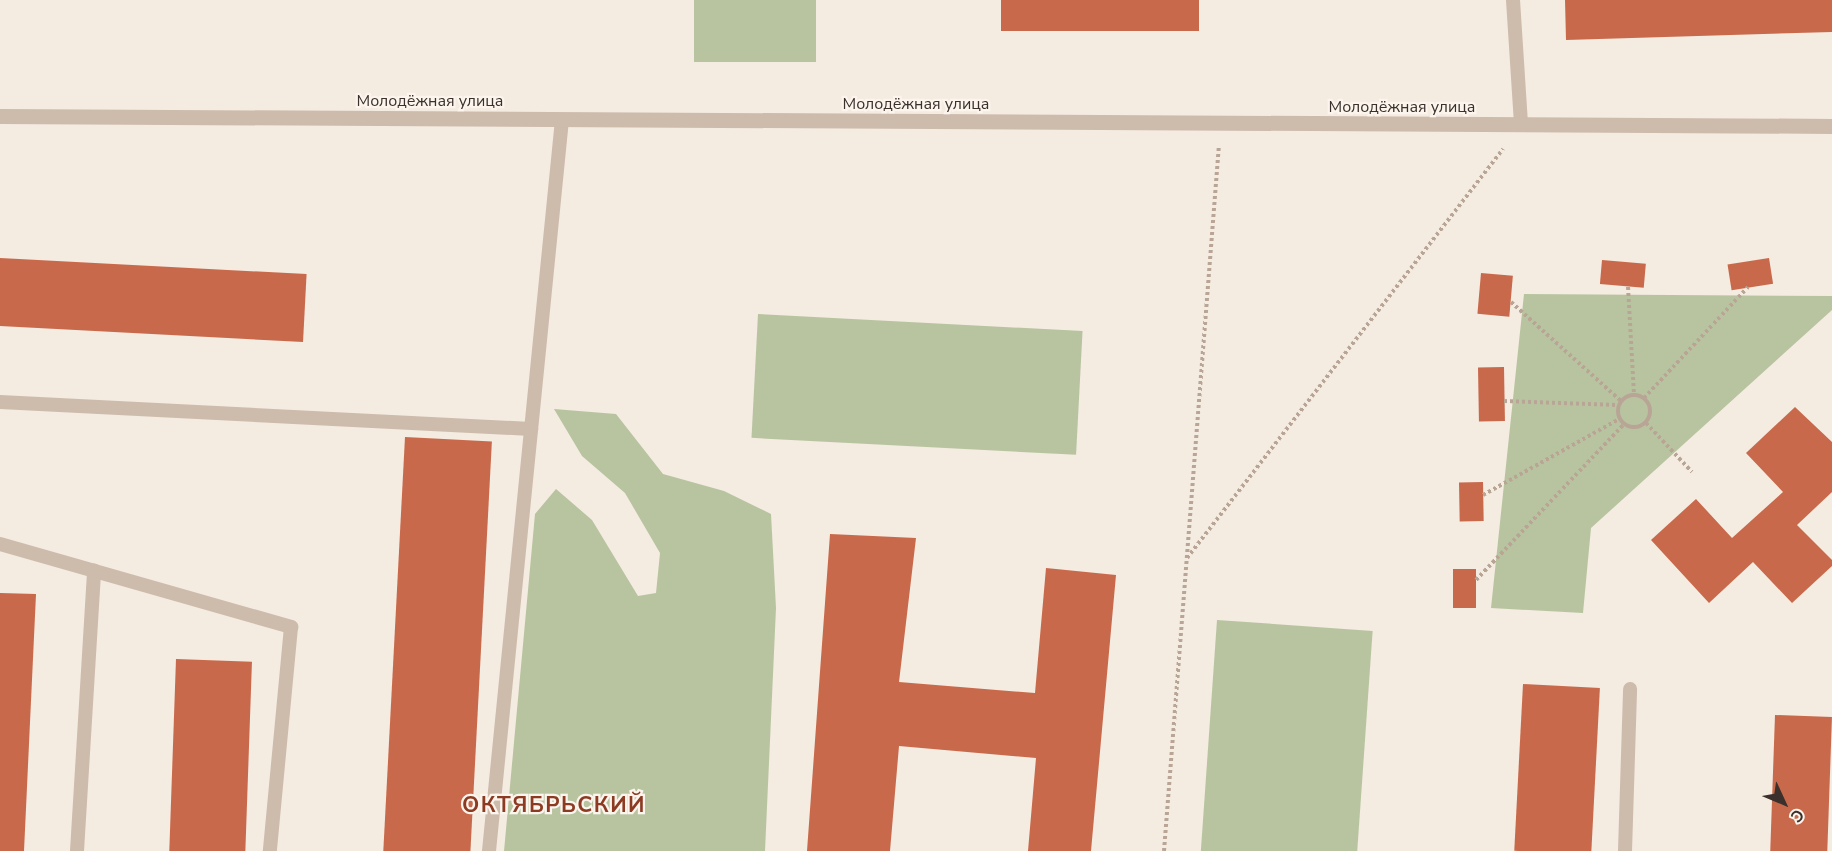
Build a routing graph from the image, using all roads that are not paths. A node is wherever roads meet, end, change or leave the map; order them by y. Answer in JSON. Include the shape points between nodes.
{"nodes":[{"id":1,"x":1513,"y":0,"type":"edge"},
{"id":2,"x":0,"y":116,"type":"edge"},
{"id":3,"x":562,"y":120,"type":"junction"},
{"id":4,"x":1521,"y":125,"type":"junction"},
{"id":5,"x":1832,"y":126,"type":"edge"},
{"id":6,"x":0,"y":402,"type":"edge"},
{"id":7,"x":531,"y":429,"type":"junction"},
{"id":8,"x":0,"y":544,"type":"edge"},
{"id":9,"x":94,"y":571,"type":"junction"},
{"id":10,"x":1630,"y":689,"type":"dead end"},
{"id":11,"x":77,"y":851,"type":"edge"},
{"id":12,"x":270,"y":851,"type":"edge"},
{"id":13,"x":489,"y":851,"type":"edge"},
{"id":14,"x":1625,"y":851,"type":"edge"}],
"edges":[{"from":1,"to":4,"type":"lane"},
{"from":2,"to":3,"type":"street","name":"Молодёжная улица"},
{"from":3,"to":4,"type":"street","name":"Молодёжная улица"},
{"from":3,"to":7,"type":"lane"},
{"from":4,"to":5,"type":"street","name":"Молодёжная улица"},
{"from":6,"to":7,"type":"lane"},
{"from":7,"to":13,"type":"lane"},
{"from":8,"to":9,"type":"lane"},
{"from":9,"to":11,"type":"lane"},
{"from":9,"to":12,"type":"lane","via":[[291,627]]},
{"from":10,"to":14,"type":"lane"}]}
